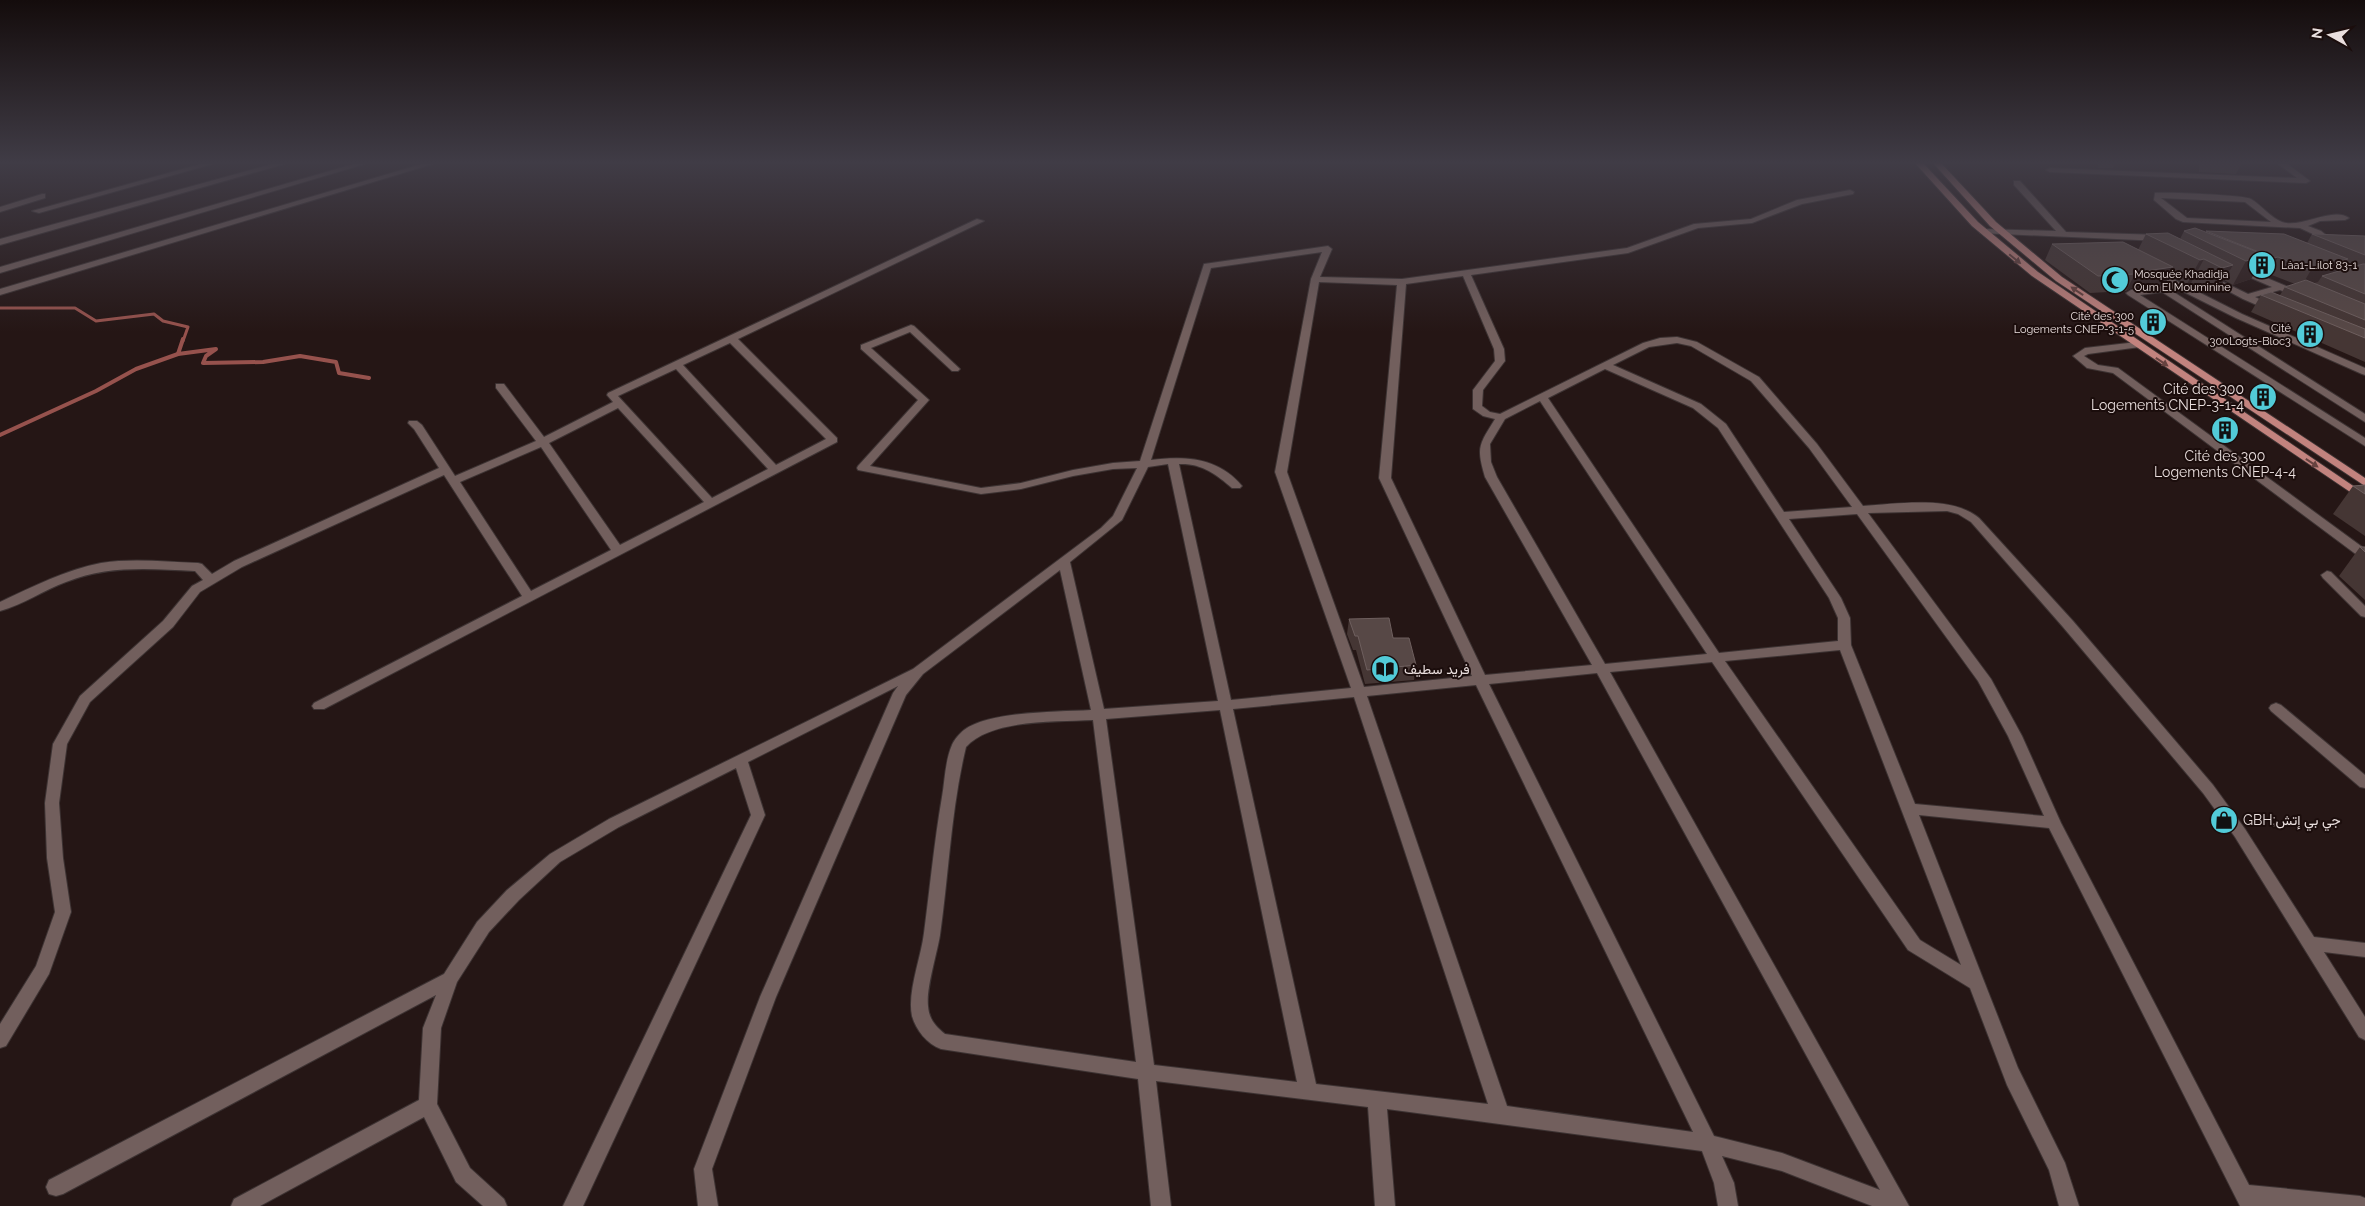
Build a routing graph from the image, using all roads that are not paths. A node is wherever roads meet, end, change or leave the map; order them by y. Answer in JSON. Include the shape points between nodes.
{"nodes":[{"id":1,"x":44,"y":219,"type":"edge"},
{"id":2,"x":194,"y":219,"type":"edge"},
{"id":3,"x":220,"y":219,"type":"edge"},
{"id":4,"x":1754,"y":219,"type":"edge"},
{"id":5,"x":1971,"y":219,"type":"edge"},
{"id":6,"x":1990,"y":219,"type":"edge"},
{"id":7,"x":2049,"y":219,"type":"edge"},
{"id":8,"x":2184,"y":219,"type":"edge"},
{"id":9,"x":2274,"y":219,"type":"edge"},
{"id":10,"x":2318,"y":219,"type":"edge"},
{"id":11,"x":980,"y":221,"type":"dead end"},
{"id":12,"x":2280,"y":224,"type":"junction"},
{"id":13,"x":2301,"y":226,"type":"junction"},
{"id":14,"x":1983,"y":232,"type":"junction"},
{"id":15,"x":2002,"y":232,"type":"junction"},
{"id":16,"x":2064,"y":235,"type":"junction"},
{"id":17,"x":2078,"y":235,"type":"junction"},
{"id":18,"x":2125,"y":237,"type":"junction"},
{"id":19,"x":2169,"y":240,"type":"edge"},
{"id":20,"x":0,"y":242,"type":"edge"},
{"id":21,"x":2316,"y":245,"type":"edge"},
{"id":22,"x":2142,"y":246,"type":"dead end"},
{"id":23,"x":2104,"y":248,"type":"edge"},
{"id":24,"x":2227,"y":264,"type":"edge"},
{"id":25,"x":2146,"y":269,"type":"edge"},
{"id":26,"x":0,"y":270,"type":"edge"},
{"id":27,"x":1466,"y":273,"type":"junction"},
{"id":28,"x":2202,"y":275,"type":"edge"},
{"id":29,"x":1315,"y":279,"type":"junction"},
{"id":30,"x":1402,"y":282,"type":"junction"},
{"id":31,"x":2179,"y":287,"type":"junction"},
{"id":32,"x":2281,"y":287,"type":"junction"},
{"id":33,"x":2165,"y":290,"type":"junction"},
{"id":34,"x":0,"y":292,"type":"edge"},
{"id":35,"x":2303,"y":293,"type":"edge"},
{"id":36,"x":2246,"y":297,"type":"junction"},
{"id":37,"x":2284,"y":314,"type":"edge"},
{"id":38,"x":732,"y":339,"type":"junction"},
{"id":39,"x":2137,"y":345,"type":"junction"},
{"id":40,"x":678,"y":364,"type":"junction"},
{"id":41,"x":1607,"y":366,"type":"junction"},
{"id":42,"x":955,"y":369,"type":"dead end"},
{"id":43,"x":2365,"y":372,"type":"edge"},
{"id":44,"x":500,"y":386,"type":"dead end"},
{"id":45,"x":1542,"y":396,"type":"junction"},
{"id":46,"x":620,"y":404,"type":"junction"},
{"id":47,"x":1501,"y":417,"type":"junction"},
{"id":48,"x":2365,"y":419,"type":"edge"},
{"id":49,"x":413,"y":423,"type":"dead end"},
{"id":50,"x":2365,"y":433,"type":"edge"},
{"id":51,"x":2352,"y":434,"type":"junction"},
{"id":52,"x":543,"y":442,"type":"junction"},
{"id":53,"x":2365,"y":443,"type":"edge"},
{"id":54,"x":1173,"y":460,"type":"junction"},
{"id":55,"x":1144,"y":464,"type":"junction"},
{"id":56,"x":775,"y":470,"type":"junction"},
{"id":57,"x":451,"y":474,"type":"junction"},
{"id":58,"x":2365,"y":483,"type":"edge"},
{"id":59,"x":1236,"y":486,"type":"dead end"},
{"id":60,"x":2365,"y":499,"type":"edge"},
{"id":61,"x":711,"y":503,"type":"junction"},
{"id":62,"x":1861,"y":511,"type":"junction"},
{"id":63,"x":1781,"y":516,"type":"junction"},
{"id":64,"x":618,"y":551,"type":"junction"},
{"id":65,"x":2365,"y":555,"type":"edge"},
{"id":66,"x":1064,"y":563,"type":"junction"},
{"id":67,"x":2327,"y":575,"type":"dead end"},
{"id":68,"x":210,"y":580,"type":"junction"},
{"id":69,"x":529,"y":597,"type":"junction"},
{"id":70,"x":0,"y":607,"type":"edge"},
{"id":71,"x":2365,"y":614,"type":"edge"},
{"id":72,"x":1845,"y":645,"type":"junction"},
{"id":73,"x":1716,"y":658,"type":"junction"},
{"id":74,"x":1602,"y":670,"type":"junction"},
{"id":75,"x":918,"y":671,"type":"junction"},
{"id":76,"x":1480,"y":679,"type":"junction"},
{"id":77,"x":1360,"y":693,"type":"junction"},
{"id":78,"x":1225,"y":705,"type":"junction"},
{"id":79,"x":318,"y":706,"type":"dead end"},
{"id":80,"x":2276,"y":708,"type":"dead end"},
{"id":81,"x":1099,"y":715,"type":"junction"},
{"id":82,"x":741,"y":761,"type":"junction"},
{"id":83,"x":2365,"y":783,"type":"edge"},
{"id":84,"x":1911,"y":809,"type":"junction"},
{"id":85,"x":2054,"y":823,"type":"junction"},
{"id":86,"x":2309,"y":943,"type":"junction"},
{"id":87,"x":2365,"y":950,"type":"edge"},
{"id":88,"x":450,"y":979,"type":"junction"},
{"id":89,"x":1976,"y":983,"type":"junction"},
{"id":90,"x":2365,"y":1032,"type":"edge"},
{"id":91,"x":0,"y":1040,"type":"edge"},
{"id":92,"x":1146,"y":1072,"type":"junction"},
{"id":93,"x":1308,"y":1090,"type":"junction"},
{"id":94,"x":1378,"y":1099,"type":"junction"},
{"id":95,"x":428,"y":1105,"type":"junction"},
{"id":96,"x":1500,"y":1114,"type":"junction"},
{"id":97,"x":1708,"y":1143,"type":"junction"},
{"id":98,"x":56,"y":1187,"type":"dead end"},
{"id":99,"x":2247,"y":1200,"type":"edge"},
{"id":100,"x":241,"y":1206,"type":"edge"},
{"id":101,"x":498,"y":1206,"type":"edge"},
{"id":102,"x":573,"y":1206,"type":"edge"},
{"id":103,"x":708,"y":1206,"type":"edge"},
{"id":104,"x":1161,"y":1206,"type":"edge"},
{"id":105,"x":1386,"y":1206,"type":"edge"},
{"id":106,"x":1728,"y":1206,"type":"edge"},
{"id":107,"x":1898,"y":1206,"type":"edge"},
{"id":108,"x":2069,"y":1206,"type":"edge"},
{"id":109,"x":2360,"y":1206,"type":"edge"}],
"edges":[{"from":1,"to":20,"type":"street"},
{"from":2,"to":26,"type":"street"},
{"from":3,"to":34,"type":"street"},
{"from":4,"to":27,"type":"street","via":[[1697,226],[1628,250]]},
{"from":5,"to":14,"type":"main road"},
{"from":6,"to":15,"type":"main road"},
{"from":7,"to":16,"type":"street"},
{"from":8,"to":12,"type":"street"},
{"from":9,"to":12,"type":"street"},
{"from":10,"to":13,"type":"street"},
{"from":11,"to":38,"type":"street"},
{"from":12,"to":13,"type":"street"},
{"from":13,"to":21,"type":"street","via":[[2318,232],[2338,246]]},
{"from":14,"to":15,"type":"street"},
{"from":14,"to":39,"type":"main road","one_way":true,"via":[[2035,274]]},
{"from":15,"to":16,"type":"street"},
{"from":58,"to":15,"type":"main road","one_way":true,"via":[[2059,279]]},
{"from":16,"to":17,"type":"street"},
{"from":17,"to":18,"type":"street"},
{"from":17,"to":23,"type":"street"},
{"from":18,"to":19,"type":"street"},
{"from":18,"to":22,"type":"street"},
{"from":24,"to":32,"type":"street"},
{"from":25,"to":31,"type":"street"},
{"from":27,"to":30,"type":"street"},
{"from":27,"to":47,"type":"street","via":[[1499,349],[1500,361],[1478,390],[1476,402],[1481,411]]},
{"from":28,"to":36,"type":"street"},
{"from":29,"to":30,"type":"street"},
{"from":29,"to":55,"type":"street","via":[[1328,249],[1207,266]]},
{"from":29,"to":77,"type":"street","via":[[1281,472]]},
{"from":30,"to":76,"type":"street","via":[[1385,478]]},
{"from":31,"to":33,"type":"street"},
{"from":31,"to":43,"type":"street"},
{"from":32,"to":35,"type":"street"},
{"from":32,"to":36,"type":"street"},
{"from":33,"to":48,"type":"street"},
{"from":33,"to":51,"type":"street","via":[[2131,293]]},
{"from":36,"to":37,"type":"street"},
{"from":38,"to":40,"type":"street"},
{"from":38,"to":56,"type":"street","via":[[833,440]]},
{"from":39,"to":60,"type":"main road","one_way":true},
{"from":39,"to":65,"type":"street","via":[[2085,351],[2078,356],[2087,365],[2115,370]]},
{"from":40,"to":46,"type":"street","via":[[612,395]]},
{"from":40,"to":56,"type":"street"},
{"from":41,"to":45,"type":"street"},
{"from":41,"to":62,"type":"street","via":[[1646,346],[1677,340],[1694,344],[1728,362],[1755,379],[1813,446]]},
{"from":41,"to":63,"type":"street","via":[[1697,406],[1713,417],[1730,435]]},
{"from":42,"to":55,"type":"street","via":[[911,328],[864,347],[924,400],[862,468],[981,491],[1021,486],[1113,466]]},
{"from":44,"to":52,"type":"street"},
{"from":45,"to":47,"type":"street"},
{"from":45,"to":73,"type":"street"},
{"from":46,"to":52,"type":"street"},
{"from":46,"to":61,"type":"street"},
{"from":47,"to":74,"type":"street","via":[[1485,444],[1491,477]]},
{"from":49,"to":57,"type":"street"},
{"from":50,"to":51,"type":"street"},
{"from":51,"to":53,"type":"street"},
{"from":52,"to":57,"type":"street"},
{"from":52,"to":64,"type":"street"},
{"from":54,"to":55,"type":"street"},
{"from":54,"to":59,"type":"street","via":[[1207,463]]},
{"from":54,"to":78,"type":"street"},
{"from":55,"to":66,"type":"street","via":[[1118,518]]},
{"from":56,"to":61,"type":"street"},
{"from":57,"to":68,"type":"street","via":[[238,564]]},
{"from":57,"to":69,"type":"street"},
{"from":61,"to":64,"type":"street"},
{"from":62,"to":63,"type":"street"},
{"from":62,"to":85,"type":"street","via":[[1984,679],[2015,736]]},
{"from":62,"to":86,"type":"street","via":[[1948,508],[1969,514],[1980,524],[2208,789],[2240,833]]},
{"from":63,"to":72,"type":"street","via":[[1835,598],[1844,618]]},
{"from":64,"to":69,"type":"street"},
{"from":66,"to":75,"type":"street"},
{"from":66,"to":81,"type":"street"},
{"from":67,"to":71,"type":"street"},
{"from":68,"to":70,"type":"street","via":[[198,567],[102,567],[76,574]]},
{"from":68,"to":91,"type":"street","via":[[196,589],[168,624],[85,699],[60,744],[52,803],[55,858],[63,912],[43,968]]},
{"from":69,"to":79,"type":"street"},
{"from":72,"to":73,"type":"street"},
{"from":72,"to":84,"type":"street"},
{"from":73,"to":74,"type":"street"},
{"from":73,"to":89,"type":"street","via":[[1914,945]]},
{"from":74,"to":76,"type":"street"},
{"from":74,"to":107,"type":"street"},
{"from":75,"to":82,"type":"street"},
{"from":75,"to":103,"type":"street","via":[[900,693],[768,997],[703,1169]]},
{"from":76,"to":77,"type":"street"},
{"from":76,"to":97,"type":"street"},
{"from":77,"to":78,"type":"street"},
{"from":77,"to":96,"type":"street"},
{"from":78,"to":81,"type":"street"},
{"from":78,"to":93,"type":"street"},
{"from":80,"to":83,"type":"street"},
{"from":81,"to":92,"type":"street"},
{"from":81,"to":92,"type":"street","via":[[1002,722],[969,734],[959,745],[950,786],[932,935],[919,1003],[921,1017],[929,1031],[941,1041]]},
{"from":82,"to":88,"type":"street","via":[[614,823],[555,858],[483,927]]},
{"from":82,"to":102,"type":"street","via":[[758,815]]},
{"from":84,"to":85,"type":"street"},
{"from":84,"to":89,"type":"street"},
{"from":85,"to":99,"type":"street"},
{"from":86,"to":87,"type":"street"},
{"from":86,"to":90,"type":"street"},
{"from":88,"to":95,"type":"street","via":[[432,1028]]},
{"from":88,"to":98,"type":"street"},
{"from":89,"to":108,"type":"street","via":[[2018,1091],[2054,1157]]},
{"from":92,"to":93,"type":"street"},
{"from":92,"to":104,"type":"street"},
{"from":93,"to":94,"type":"street"},
{"from":94,"to":96,"type":"street"},
{"from":94,"to":105,"type":"street"},
{"from":95,"to":100,"type":"street"},
{"from":95,"to":101,"type":"street","via":[[463,1175]]},
{"from":96,"to":97,"type":"street"},
{"from":97,"to":106,"type":"street","via":[[1724,1183]]},
{"from":97,"to":107,"type":"street","via":[[1782,1162]]},
{"from":99,"to":109,"type":"street"}]}
